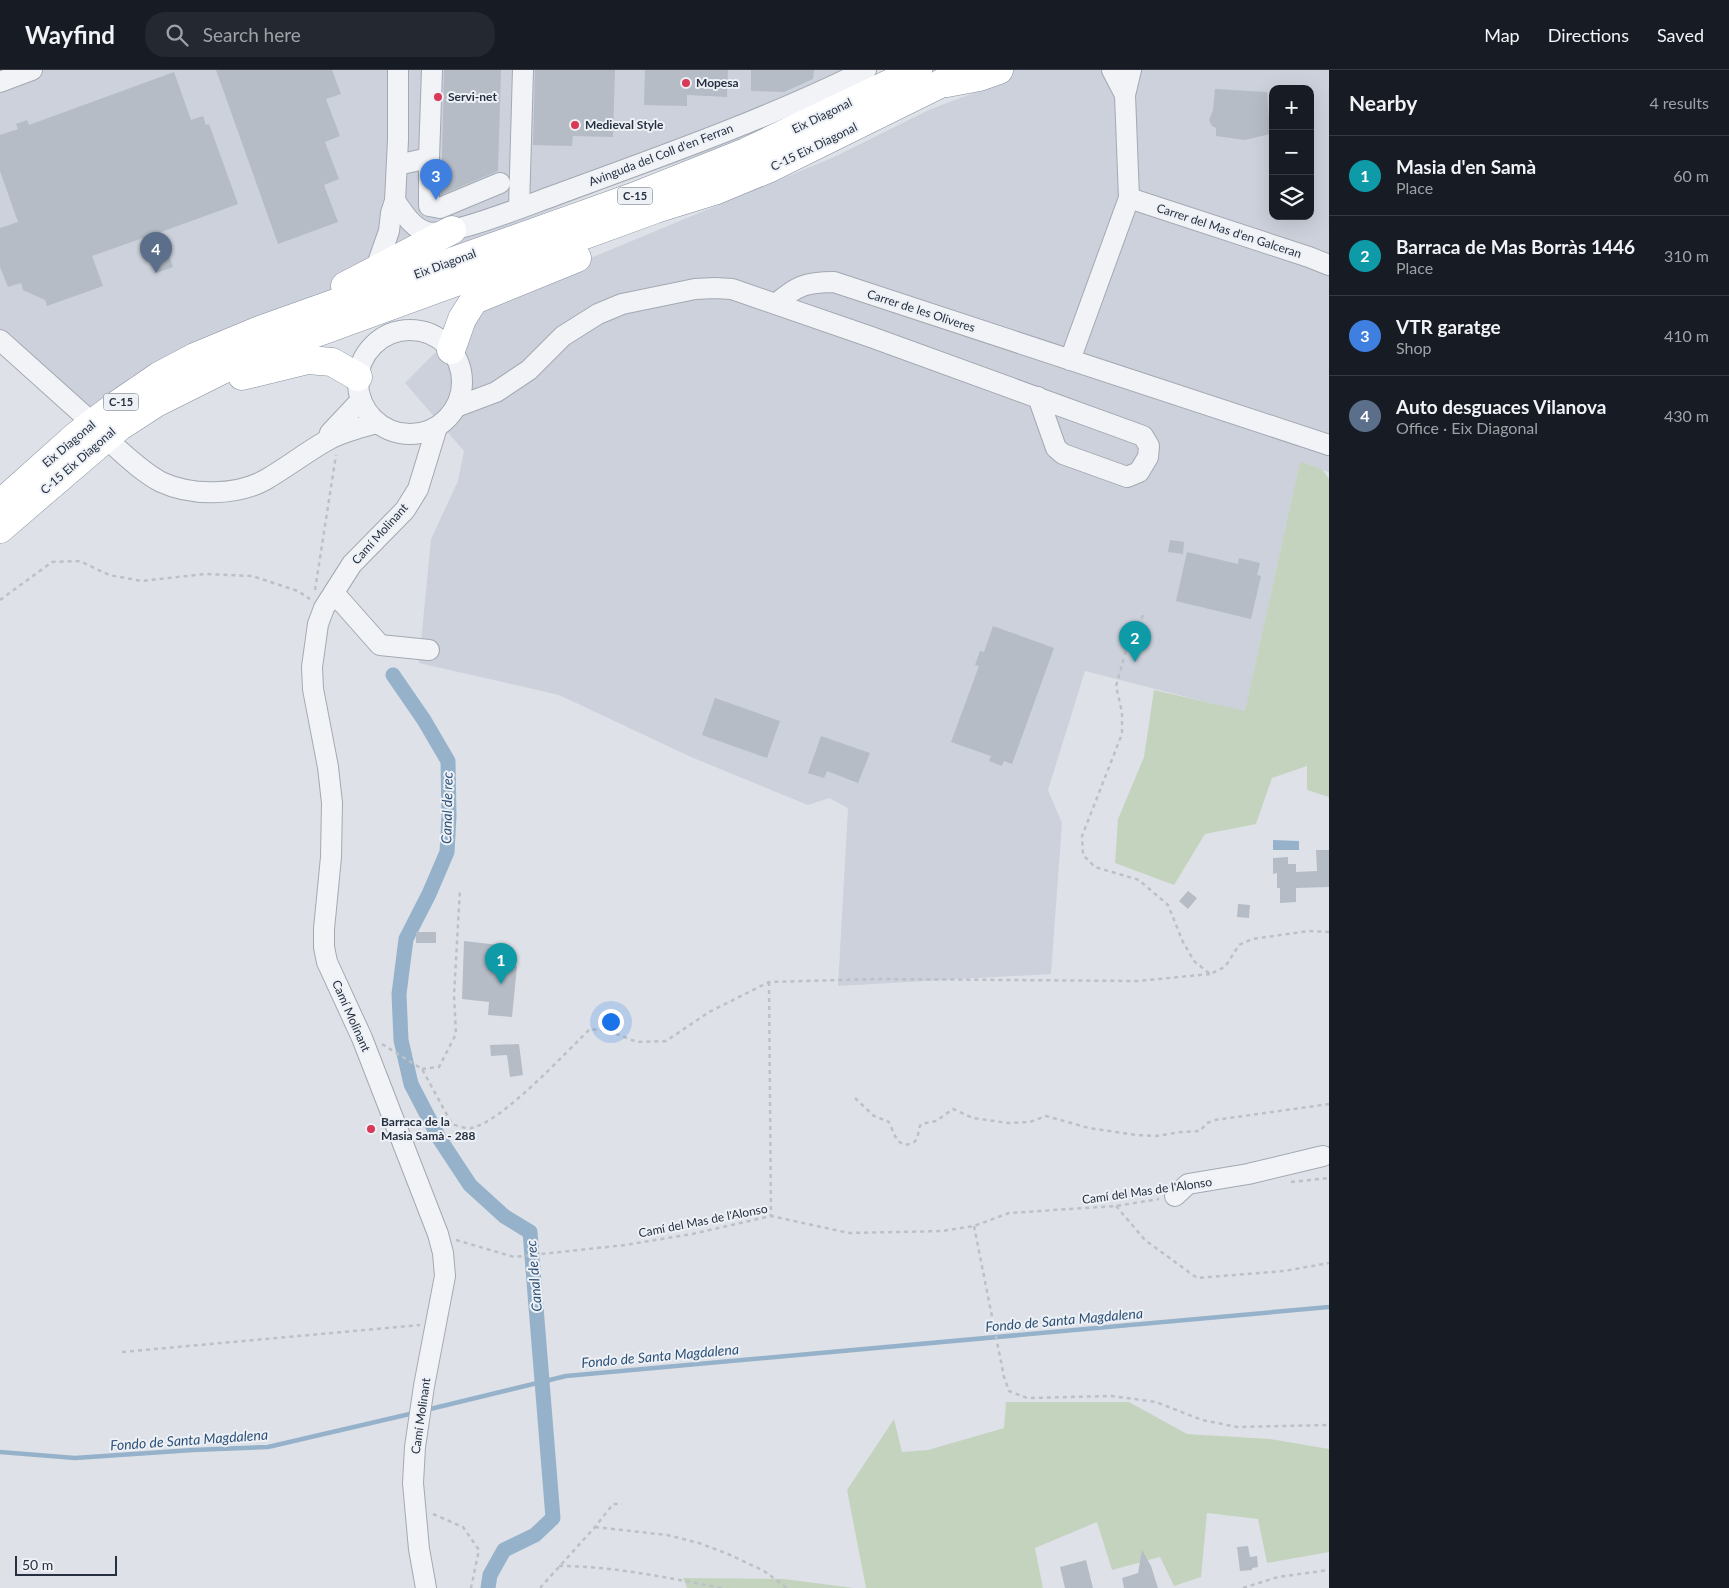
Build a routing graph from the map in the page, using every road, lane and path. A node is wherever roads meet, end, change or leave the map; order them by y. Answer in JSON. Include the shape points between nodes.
{"nodes":[{"id":1,"x":32,"y":70,"type":"edge"},
{"id":2,"x":398,"y":70,"type":"edge"},
{"id":3,"x":432,"y":70,"type":"edge"},
{"id":4,"x":524,"y":70,"type":"edge"},
{"id":5,"x":845,"y":70,"type":"edge"},
{"id":6,"x":866,"y":70,"type":"edge"},
{"id":7,"x":965,"y":70,"type":"edge"},
{"id":8,"x":999,"y":70,"type":"edge"},
{"id":9,"x":1112,"y":70,"type":"edge"},
{"id":10,"x":1131,"y":70,"type":"edge"},
{"id":11,"x":928,"y":78,"type":"edge"},
{"id":12,"x":0,"y":82,"type":"edge"},
{"id":13,"x":827,"y":89,"type":"junction"},
{"id":14,"x":1126,"y":95,"type":"junction"},
{"id":15,"x":429,"y":158,"type":"junction"},
{"id":16,"x":397,"y":165,"type":"junction"},
{"id":17,"x":500,"y":183,"type":"dead end"},
{"id":18,"x":714,"y":191,"type":"junction"},
{"id":19,"x":1129,"y":198,"type":"junction"},
{"id":20,"x":395,"y":201,"type":"junction"},
{"id":21,"x":519,"y":208,"type":"junction"},
{"id":22,"x":656,"y":209,"type":"joint"},
{"id":23,"x":452,"y":230,"type":"junction"},
{"id":24,"x":1329,"y":265,"type":"edge"},
{"id":25,"x":376,"y":268,"type":"junction"},
{"id":26,"x":776,"y":304,"type":"junction"},
{"id":27,"x":305,"y":314,"type":"junction"},
{"id":28,"x":0,"y":340,"type":"edge"},
{"id":29,"x":451,"y":350,"type":"junction"},
{"id":30,"x":242,"y":360,"type":"joint"},
{"id":31,"x":1070,"y":360,"type":"junction"},
{"id":32,"x":462,"y":378,"type":"junction"},
{"id":33,"x":192,"y":384,"type":"junction"},
{"id":34,"x":359,"y":388,"type":"junction"},
{"id":35,"x":496,"y":392,"type":"junction"},
{"id":36,"x":1038,"y":398,"type":"junction"},
{"id":37,"x":456,"y":407,"type":"junction"},
{"id":38,"x":88,"y":419,"type":"dead end"},
{"id":39,"x":376,"y":423,"type":"junction"},
{"id":40,"x":438,"y":427,"type":"junction"},
{"id":41,"x":408,"y":435,"type":"junction"},
{"id":42,"x":110,"y":442,"type":"dead end"},
{"id":43,"x":1329,"y":445,"type":"edge"},
{"id":44,"x":330,"y":446,"type":"junction"},
{"id":45,"x":425,"y":466,"type":"junction"},
{"id":46,"x":0,"y":504,"type":"edge"},
{"id":47,"x":0,"y":528,"type":"edge"},
{"id":48,"x":0,"y":600,"type":"edge"},
{"id":49,"x":329,"y":601,"type":"junction"},
{"id":50,"x":1143,"y":615,"type":"dead end"},
{"id":51,"x":429,"y":650,"type":"dead end"},
{"id":52,"x":460,"y":889,"type":"dead end"},
{"id":53,"x":1329,"y":932,"type":"edge"},
{"id":54,"x":1210,"y":974,"type":"junction"},
{"id":55,"x":769,"y":982,"type":"junction"},
{"id":56,"x":382,"y":1044,"type":"dead end"},
{"id":57,"x":422,"y":1069,"type":"junction"},
{"id":58,"x":855,"y":1098,"type":"dead end"},
{"id":59,"x":1329,"y":1104,"type":"edge"},
{"id":60,"x":1323,"y":1156,"type":"dead end"},
{"id":61,"x":1329,"y":1178,"type":"edge"},
{"id":62,"x":1287,"y":1182,"type":"dead end"},
{"id":63,"x":1175,"y":1196,"type":"joint"},
{"id":64,"x":1116,"y":1206,"type":"junction"},
{"id":65,"x":771,"y":1216,"type":"junction"},
{"id":66,"x":974,"y":1226,"type":"junction"},
{"id":67,"x":438,"y":1234,"type":"junction"},
{"id":68,"x":1329,"y":1264,"type":"edge"},
{"id":69,"x":436,"y":1324,"type":"junction"},
{"id":70,"x":122,"y":1352,"type":"dead end"},
{"id":71,"x":1329,"y":1425,"type":"edge"},
{"id":72,"x":622,"y":1504,"type":"dead end"},
{"id":73,"x":415,"y":1506,"type":"junction"},
{"id":74,"x":595,"y":1528,"type":"junction"},
{"id":75,"x":559,"y":1566,"type":"junction"},
{"id":76,"x":1329,"y":1570,"type":"edge"},
{"id":77,"x":426,"y":1588,"type":"edge"},
{"id":78,"x":471,"y":1588,"type":"edge"},
{"id":79,"x":540,"y":1588,"type":"edge"},
{"id":80,"x":722,"y":1588,"type":"edge"},
{"id":81,"x":787,"y":1588,"type":"edge"},
{"id":82,"x":1243,"y":1588,"type":"edge"}],
"edges":[{"from":1,"to":12,"type":"street"},
{"from":2,"to":16,"type":"street"},
{"from":3,"to":15,"type":"street"},
{"from":4,"to":21,"type":"street"},
{"from":5,"to":13,"type":"street"},
{"from":6,"to":13,"type":"street","name":"Avinguda del Coll d'en Ferran"},
{"from":7,"to":11,"type":"highway","name":"C-15 Eix Diagonal","number":"C-15"},
{"from":8,"to":11,"type":"highway","via":[[979,77]]},
{"from":9,"to":14,"type":"street"},
{"from":10,"to":14,"type":"street"},
{"from":11,"to":18,"type":"highway","name":"C-15 Eix Diagonal","number":"C-15","via":[[770,168]]},
{"from":11,"to":27,"type":"highway","name":"Eix Diagonal","number":"C-15","via":[[633,197]]},
{"from":13,"to":21,"type":"street","name":"Avinguda del Coll d'en Ferran","via":[[692,145]]},
{"from":14,"to":19,"type":"street"},
{"from":15,"to":16,"type":"street"},
{"from":15,"to":17,"type":"street","via":[[429,206],[440,208]]},
{"from":16,"to":20,"type":"street"},
{"from":18,"to":22,"type":"highway","name":"C-15 Eix Diagonal","number":"C-15"},
{"from":18,"to":29,"type":"highway","number":"C-15","via":[[705,203],[474,300],[462,319]]},
{"from":19,"to":24,"type":"street","name":"Carrer del Mas d'en Galceran"},
{"from":19,"to":31,"type":"street"},
{"from":20,"to":23,"type":"street","name":"Avinguda del Coll d'en Ferran","via":[[414,226],[428,232]]},
{"from":20,"to":25,"type":"street"},
{"from":21,"to":23,"type":"street","name":"Avinguda del Coll d'en Ferran"},
{"from":22,"to":30,"type":"highway","name":"Eix Diagonal","number":"C-15"},
{"from":23,"to":25,"type":"highway"},
{"from":25,"to":27,"type":"highway","via":[[315,299]]},
{"from":26,"to":31,"type":"street","name":"Carrer de les Oliveres","via":[[792,290],[816,282],[834,282]]},
{"from":26,"to":35,"type":"street","via":[[732,289],[715,288],[622,304],[598,314],[563,336],[529,370]]},
{"from":26,"to":36,"type":"street"},
{"from":27,"to":46,"type":"highway","name":"Eix Diagonal","number":"C-15","via":[[196,357],[160,376],[76,436]]},
{"from":28,"to":38,"type":"street"},
{"from":29,"to":32,"type":"street"},
{"from":29,"to":34,"type":"street","via":[[426,332],[396,332],[382,338],[370,349],[362,362]]},
{"from":30,"to":33,"type":"highway","name":"C-15 Eix Diagonal","number":"C-15"},
{"from":31,"to":43,"type":"street","name":"Carrer de les Oliveres"},
{"from":32,"to":35,"type":"street"},
{"from":32,"to":37,"type":"street"},
{"from":33,"to":34,"type":"highway","via":[[214,385],[308,360],[332,362]]},
{"from":33,"to":47,"type":"highway","name":"C-15 Eix Diagonal","number":"C-15","via":[[119,427]]},
{"from":34,"to":39,"type":"street","via":[[367,413]]},
{"from":34,"to":44,"type":"street","via":[[330,433]]},
{"from":35,"to":37,"type":"street"},
{"from":36,"to":36,"type":"street","via":[[1143,436],[1149,452],[1139,472],[1128,477],[1063,454],[1056,448]]},
{"from":37,"to":40,"type":"street"},
{"from":39,"to":41,"type":"street"},
{"from":39,"to":44,"type":"street"},
{"from":40,"to":41,"type":"street"},
{"from":40,"to":45,"type":"street","name":"Camí Molinant"},
{"from":41,"to":45,"type":"street"},
{"from":42,"to":44,"type":"street","via":[[161,482],[183,489],[219,492],[264,481]]},
{"from":44,"to":49,"type":"path","via":[[336,458],[314,594]]},
{"from":45,"to":49,"type":"street","name":"Camí Molinant","via":[[418,489],[405,510],[352,564]]},
{"from":48,"to":49,"type":"path","via":[[52,562],[80,561],[109,575],[141,580],[205,574],[252,576]]},
{"from":49,"to":51,"type":"street","via":[[380,645]]},
{"from":49,"to":67,"type":"street","name":"Camí Molinant","via":[[317,631],[312,667],[332,803],[324,948]]},
{"from":50,"to":54,"type":"path","via":[[1126,651],[1116,686],[1122,712],[1122,734],[1082,836],[1083,855],[1095,867],[1139,880],[1168,905],[1194,961]]},
{"from":52,"to":57,"type":"path","via":[[454,996],[456,1034],[439,1067]]},
{"from":53,"to":54,"type":"path","via":[[1309,931],[1252,939],[1238,945],[1225,967]]},
{"from":54,"to":55,"type":"path","via":[[1138,981],[876,979]]},
{"from":55,"to":57,"type":"path","via":[[709,1012],[666,1040],[637,1042],[609,1031],[590,1029],[533,1085],[489,1121],[470,1128],[452,1124]]},
{"from":55,"to":65,"type":"path"},
{"from":56,"to":57,"type":"path"},
{"from":58,"to":59,"type":"path","via":[[874,1116],[889,1122],[899,1142],[905,1145],[916,1139],[921,1124],[936,1121],[953,1109],[973,1118],[1008,1123],[1030,1122],[1046,1116],[1089,1128],[1156,1136],[1200,1131],[1215,1120]]},
{"from":60,"to":63,"type":"street","via":[[1188,1184]]},
{"from":61,"to":62,"type":"path"},
{"from":63,"to":64,"type":"path","name":"Camí del Mas de l'Alonso"},
{"from":64,"to":66,"type":"path","name":"Camí del Mas de l'Alonso","via":[[1009,1213]]},
{"from":64,"to":68,"type":"path","via":[[1146,1240],[1197,1278]]},
{"from":65,"to":66,"type":"path","name":"Camí del Mas de l'Alonso","via":[[848,1233],[942,1231]]},
{"from":65,"to":67,"type":"path","name":"Camí del Mas de l'Alonso","via":[[635,1244],[514,1257]]},
{"from":66,"to":71,"type":"path","via":[[1009,1391],[1028,1398],[1112,1396],[1156,1402],[1202,1420],[1237,1427]]},
{"from":67,"to":69,"type":"street","name":"Camí Molinant","via":[[445,1276]]},
{"from":69,"to":70,"type":"path"},
{"from":69,"to":73,"type":"street","name":"Camí Molinant","via":[[415,1447]]},
{"from":72,"to":74,"type":"path","via":[[613,1504]]},
{"from":73,"to":77,"type":"street","name":"Camí Molinant"},
{"from":73,"to":78,"type":"path","via":[[463,1527],[478,1550]]},
{"from":74,"to":75,"type":"path"},
{"from":74,"to":81,"type":"path","via":[[667,1535],[699,1543],[764,1571]]},
{"from":75,"to":79,"type":"path"},
{"from":75,"to":80,"type":"path","via":[[592,1566]]},
{"from":76,"to":82,"type":"path","via":[[1278,1577]]}]}
